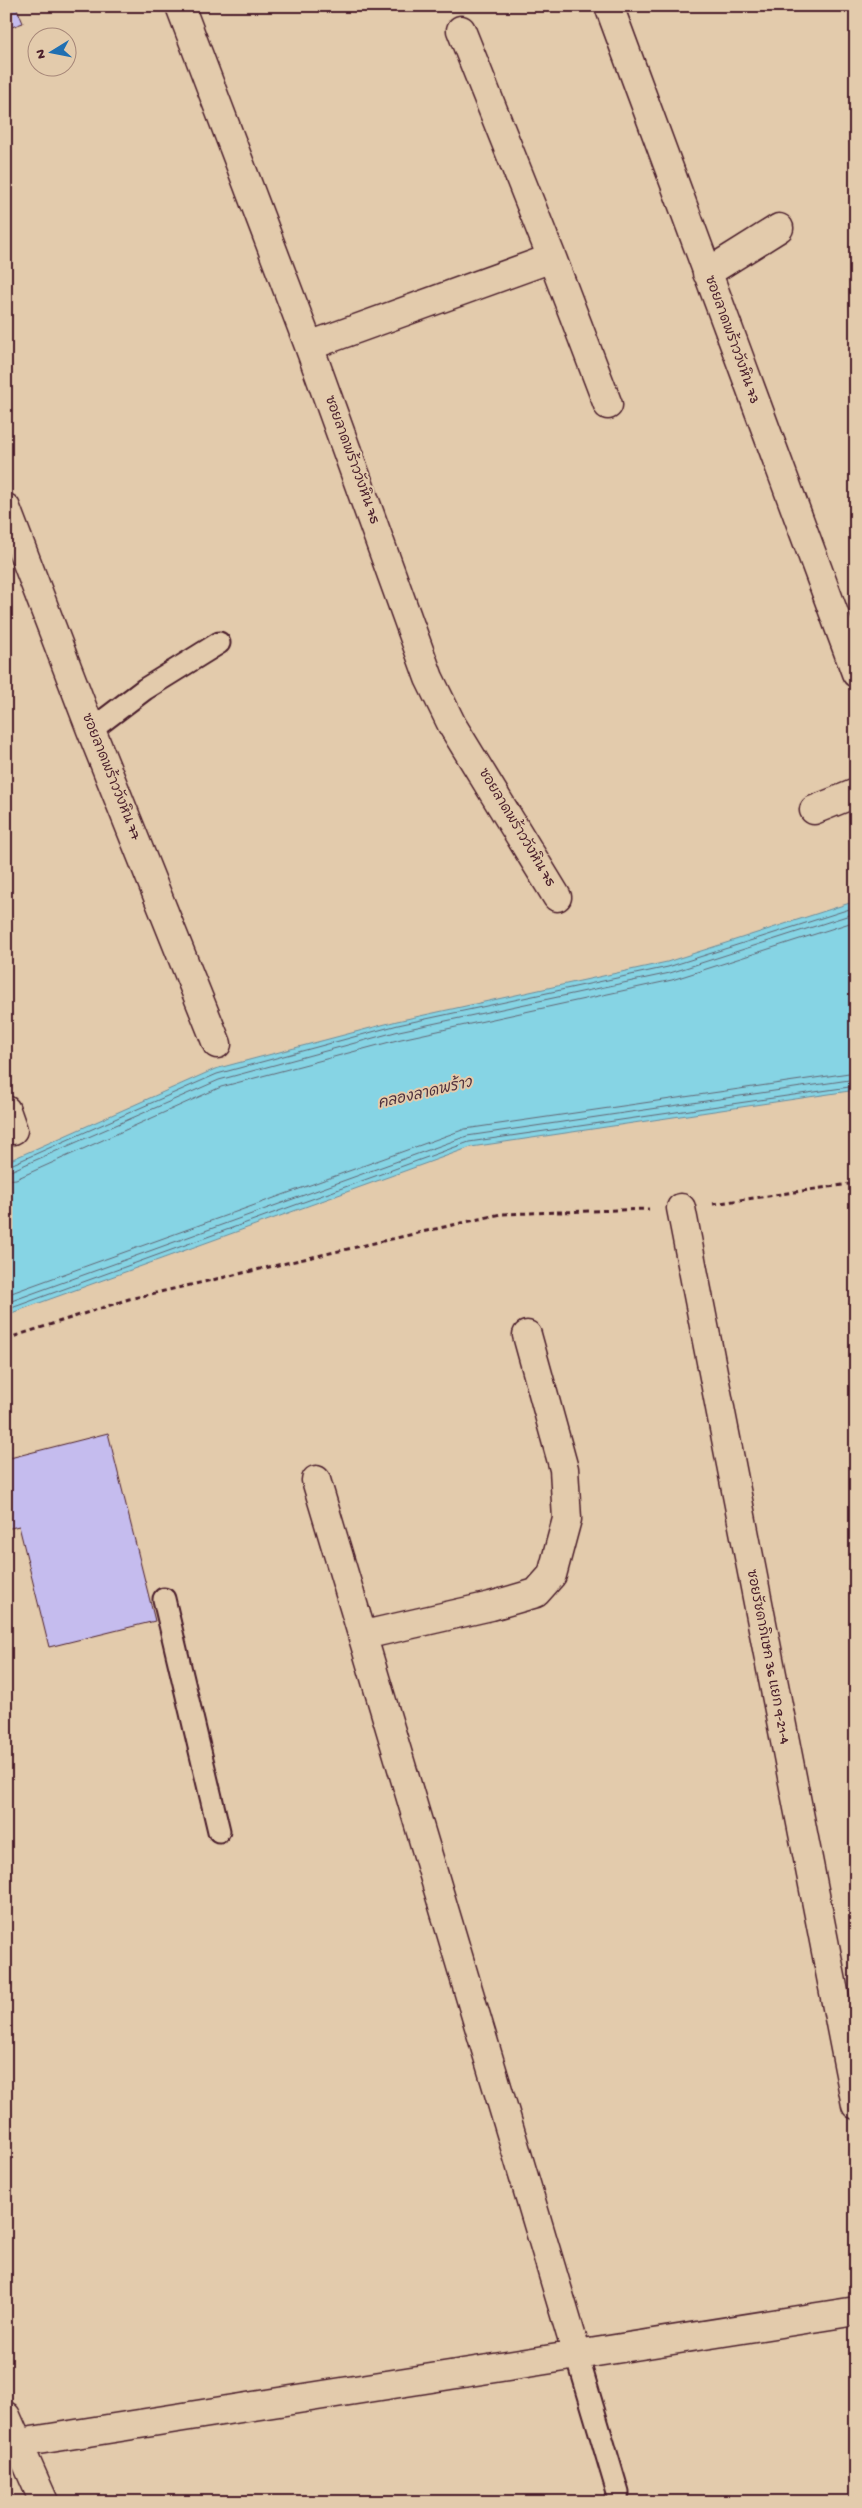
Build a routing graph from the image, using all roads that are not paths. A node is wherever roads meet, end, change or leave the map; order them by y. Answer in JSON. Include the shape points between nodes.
{"nodes":[{"id":1,"x":180,"y":6,"type":"edge"},
{"id":2,"x":609,"y":6,"type":"edge"},
{"id":3,"x":461,"y":30,"type":"dead end"},
{"id":4,"x":779,"y":228,"type":"dead end"},
{"id":5,"x":552,"y":258,"type":"junction"},
{"id":6,"x":707,"y":273,"type":"junction"},
{"id":7,"x":309,"y":346,"type":"junction"},
{"id":8,"x":608,"y":405,"type":"dead end"},
{"id":9,"x":7,"y":514,"type":"edge"},
{"id":10,"x":219,"y":642,"type":"dead end"},
{"id":11,"x":856,"y":674,"type":"edge"},
{"id":12,"x":91,"y":730,"type":"junction"},
{"id":13,"x":856,"y":793,"type":"edge"},
{"id":14,"x":814,"y":810,"type":"dead end"},
{"id":15,"x":557,"y":897,"type":"dead end"},
{"id":16,"x":217,"y":1044,"type":"dead end"},
{"id":17,"x":681,"y":1208,"type":"road end"},
{"id":18,"x":527,"y":1335,"type":"dead end"},
{"id":19,"x":316,"y":1480,"type":"dead end"},
{"id":20,"x":164,"y":1599,"type":"dead end"},
{"id":21,"x":364,"y":1635,"type":"junction"},
{"id":22,"x":219,"y":1831,"type":"dead end"},
{"id":23,"x":856,"y":2105,"type":"edge"},
{"id":24,"x":856,"y":2311,"type":"edge"},
{"id":25,"x":577,"y":2355,"type":"junction"},
{"id":26,"x":6,"y":2416,"type":"edge"},
{"id":27,"x":19,"y":2443,"type":"junction"},
{"id":28,"x":618,"y":2493,"type":"dead end"},
{"id":29,"x":44,"y":2502,"type":"edge"}],
"edges":[{"from":1,"to":7,"type":"street","name":"ซอยลาดพร้าววังหิน 75"},
{"from":2,"to":6,"type":"street","name":"ซอยลาดพร้าววังหิน 73"},
{"from":3,"to":5,"type":"street"},
{"from":4,"to":6,"type":"street"},
{"from":5,"to":7,"type":"street"},
{"from":5,"to":8,"type":"street"},
{"from":6,"to":11,"type":"street","name":"ซอยลาดพร้าววังหิน 73"},
{"from":7,"to":15,"type":"street","name":"ซอยลาดพร้าววังหิน 75","via":[[429,678],[452,725]]},
{"from":9,"to":12,"type":"street","name":"ซอยลาดพร้าววังหิน 77"},
{"from":10,"to":12,"type":"lane","via":[[145,689]]},
{"from":12,"to":16,"type":"street","name":"ซอยลาดพร้าววังหิน 77"},
{"from":13,"to":14,"type":"street"},
{"from":17,"to":23,"type":"street","name":"ซอยรัชดาภิเษก 36 แยก 9-21-4"},
{"from":18,"to":21,"type":"street","via":[[564,1469],[567,1519],[552,1575],[536,1593]]},
{"from":19,"to":21,"type":"street"},
{"from":20,"to":22,"type":"lane"},
{"from":21,"to":25,"type":"street"},
{"from":24,"to":25,"type":"street"},
{"from":25,"to":27,"type":"street"},
{"from":25,"to":28,"type":"lane"},
{"from":26,"to":27,"type":"street"},
{"from":27,"to":29,"type":"street"}]}
